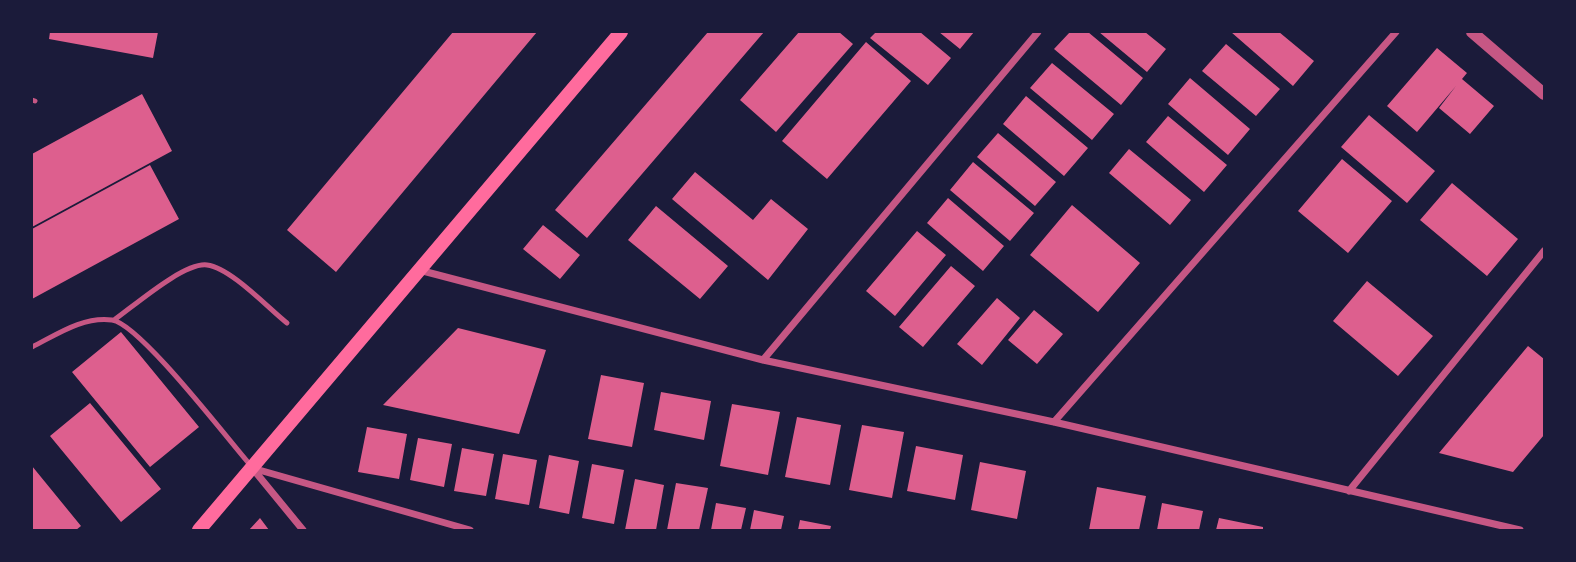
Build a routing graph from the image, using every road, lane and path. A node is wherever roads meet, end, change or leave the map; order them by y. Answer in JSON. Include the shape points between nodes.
{"nodes":[{"id":1,"x":621,"y":32,"type":"edge"},
{"id":2,"x":1038,"y":32,"type":"edge"},
{"id":3,"x":1395,"y":32,"type":"edge"},
{"id":4,"x":1472,"y":32,"type":"edge"},
{"id":5,"x":1545,"y":94,"type":"edge"},
{"id":6,"x":1545,"y":251,"type":"edge"},
{"id":7,"x":419,"y":270,"type":"junction"},
{"id":8,"x":114,"y":320,"type":"junction"},
{"id":9,"x":287,"y":323,"type":"dead end"},
{"id":10,"x":32,"y":347,"type":"edge"},
{"id":11,"x":762,"y":360,"type":"junction"},
{"id":12,"x":1054,"y":422,"type":"junction"},
{"id":13,"x":252,"y":468,"type":"junction"},
{"id":14,"x":1349,"y":491,"type":"junction"},
{"id":15,"x":199,"y":530,"type":"edge"},
{"id":16,"x":303,"y":530,"type":"edge"},
{"id":17,"x":470,"y":530,"type":"edge"},
{"id":18,"x":1520,"y":530,"type":"edge"}],
"edges":[{"from":1,"to":7,"type":"main road"},
{"from":2,"to":11,"type":"street"},
{"from":3,"to":12,"type":"street"},
{"from":4,"to":5,"type":"street"},
{"from":6,"to":14,"type":"street"},
{"from":7,"to":11,"type":"street"},
{"from":7,"to":13,"type":"main road"},
{"from":8,"to":9,"type":"lane","via":[[186,270],[206,265],[224,271]]},
{"from":8,"to":10,"type":"lane","via":[[82,323]]},
{"from":8,"to":13,"type":"lane","via":[[140,337]]},
{"from":11,"to":12,"type":"street"},
{"from":12,"to":14,"type":"street"},
{"from":13,"to":15,"type":"main road"},
{"from":13,"to":16,"type":"street"},
{"from":13,"to":17,"type":"street"},
{"from":14,"to":18,"type":"street"}]}
